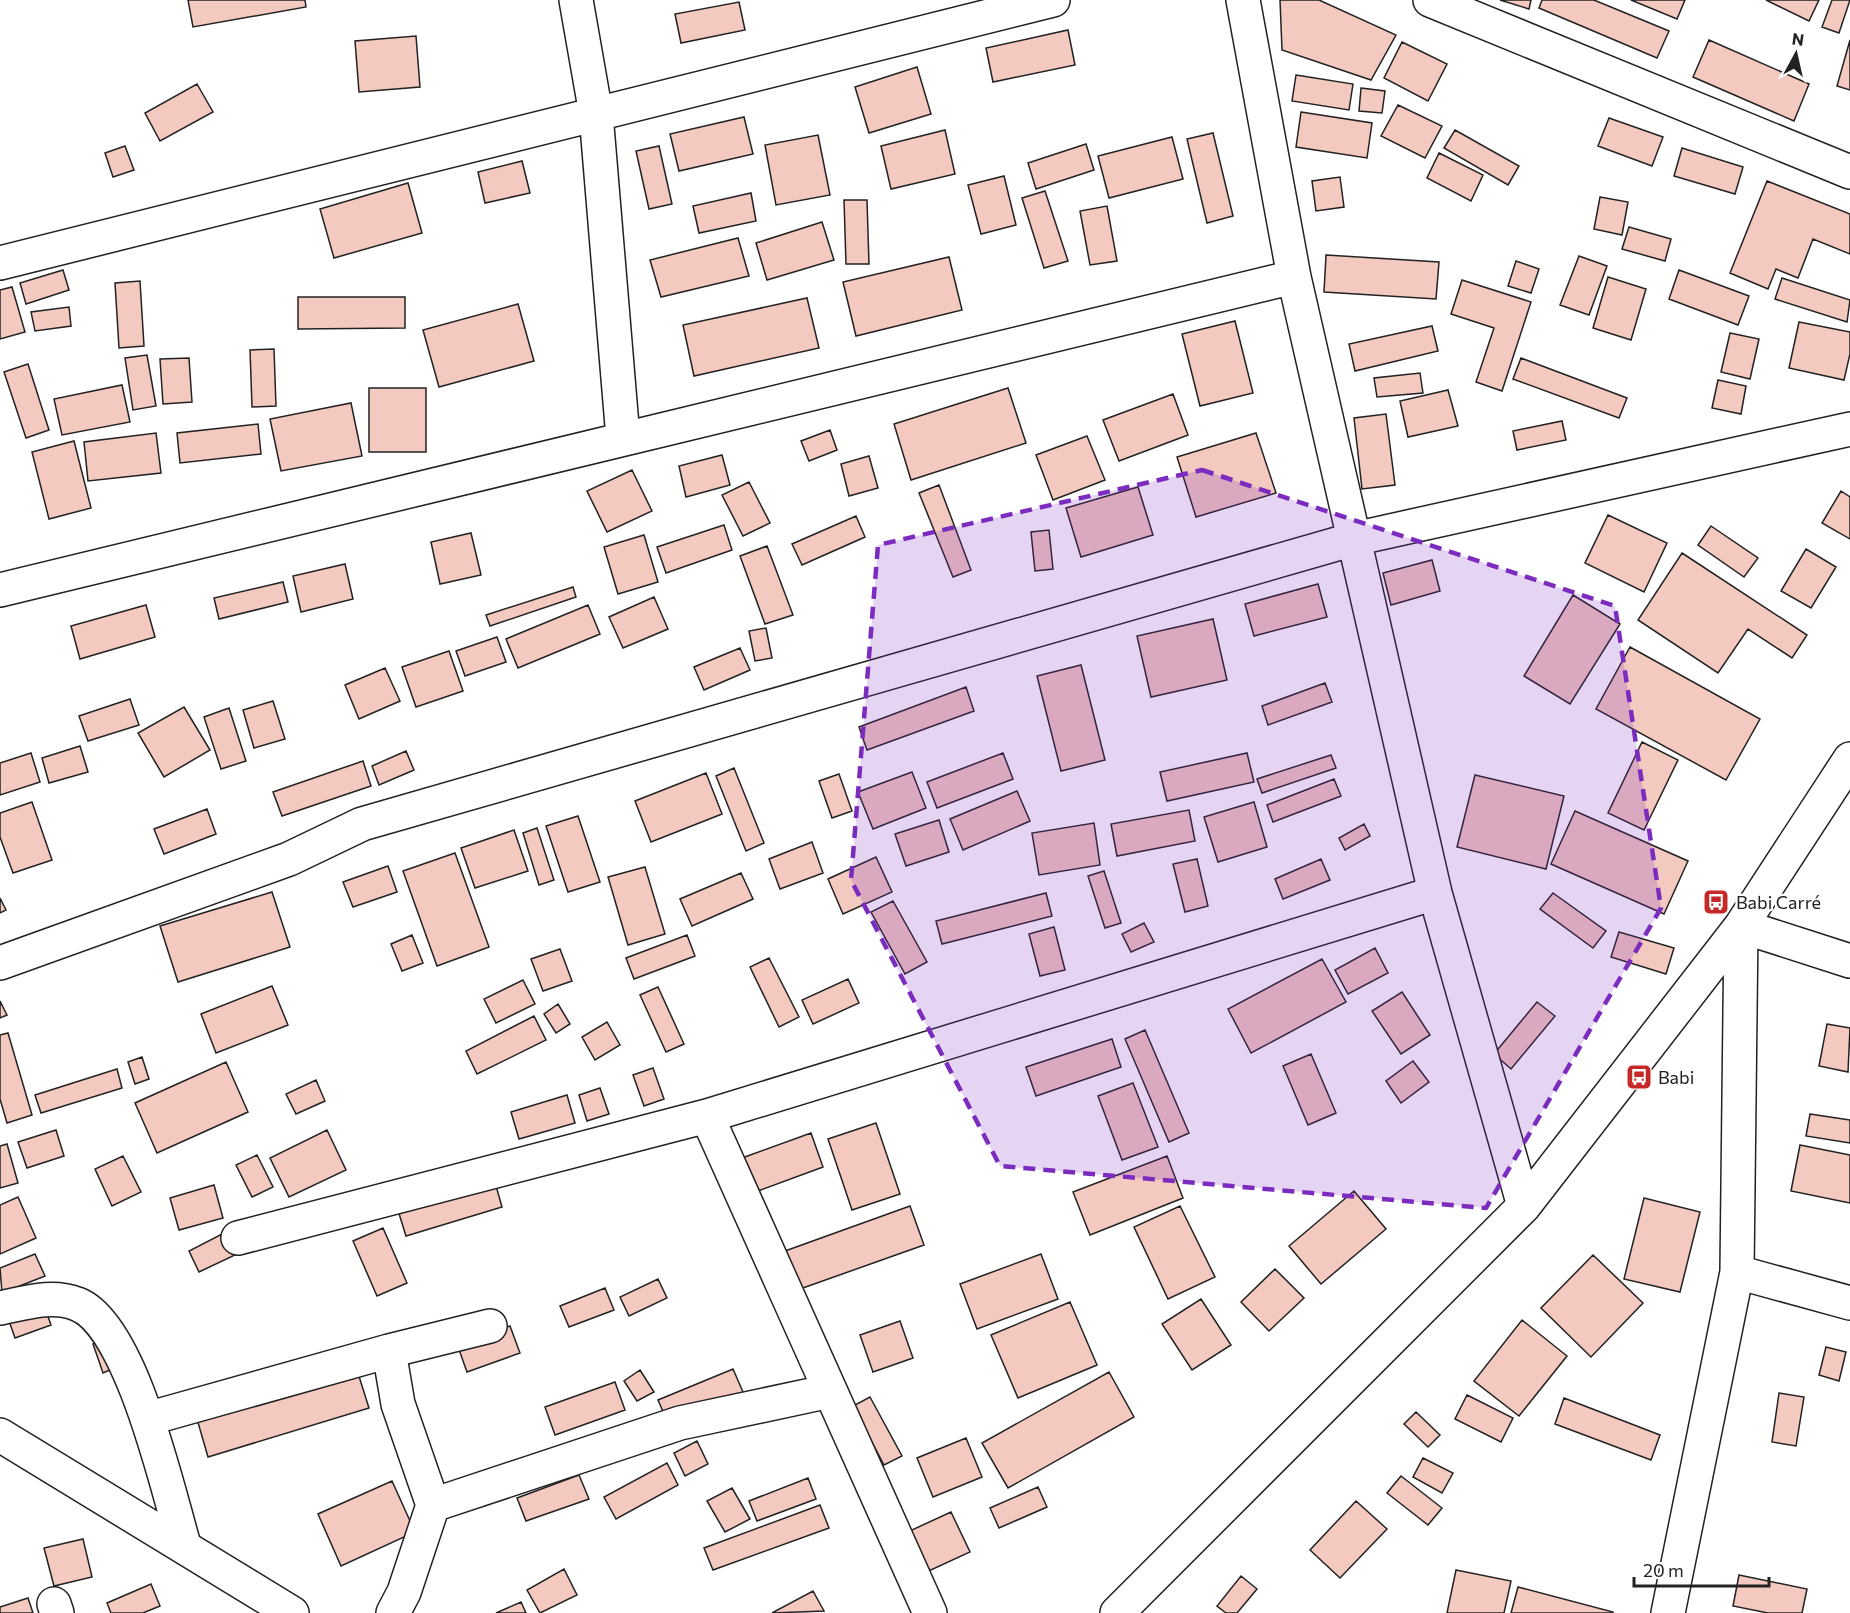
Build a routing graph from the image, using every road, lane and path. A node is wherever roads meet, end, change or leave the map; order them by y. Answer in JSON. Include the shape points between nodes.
{"nodes":[{"id":1,"x":576,"y":0,"type":"edge"},
{"id":2,"x":1053,"y":0,"type":"edge"},
{"id":3,"x":1244,"y":0,"type":"edge"},
{"id":4,"x":1430,"y":0,"type":"edge"},
{"id":5,"x":596,"y":114,"type":"junction"},
{"id":6,"x":1850,"y":172,"type":"edge"},
{"id":7,"x":0,"y":262,"type":"edge"},
{"id":8,"x":1294,"y":276,"type":"junction"},
{"id":9,"x":1850,"y":429,"type":"edge"},
{"id":10,"x":623,"y":438,"type":"junction"},
{"id":11,"x":1354,"y":539,"type":"junction"},
{"id":12,"x":0,"y":590,"type":"edge"},
{"id":13,"x":1850,"y":759,"type":"edge"},
{"id":14,"x":1435,"y":893,"type":"junction"},
{"id":15,"x":1741,"y":926,"type":"junction"},
{"id":16,"x":1850,"y":961,"type":"edge"},
{"id":17,"x":0,"y":963,"type":"edge"},
{"id":18,"x":707,"y":1116,"type":"junction"},
{"id":19,"x":1524,"y":1206,"type":"junction"},
{"id":20,"x":238,"y":1238,"type":"dead end"},
{"id":21,"x":1737,"y":1272,"type":"junction"},
{"id":22,"x":1850,"y":1302,"type":"edge"},
{"id":23,"x":0,"y":1308,"type":"edge"},
{"id":24,"x":490,"y":1326,"type":"dead end"},
{"id":25,"x":389,"y":1351,"type":"junction"},
{"id":26,"x":830,"y":1391,"type":"junction"},
{"id":27,"x":147,"y":1419,"type":"junction"},
{"id":28,"x":0,"y":1435,"type":"edge"},
{"id":29,"x":433,"y":1505,"type":"junction"},
{"id":30,"x":184,"y":1545,"type":"junction"},
{"id":31,"x":292,"y":1613,"type":"edge"},
{"id":32,"x":393,"y":1613,"type":"edge"},
{"id":33,"x":930,"y":1613,"type":"edge"},
{"id":34,"x":1116,"y":1613,"type":"edge"},
{"id":35,"x":1668,"y":1613,"type":"edge"}],
"edges":[{"from":1,"to":5,"type":"street"},
{"from":2,"to":5,"type":"street"},
{"from":3,"to":8,"type":"street"},
{"from":4,"to":6,"type":"street"},
{"from":5,"to":7,"type":"street"},
{"from":5,"to":10,"type":"street"},
{"from":8,"to":10,"type":"street"},
{"from":8,"to":11,"type":"street"},
{"from":9,"to":11,"type":"street"},
{"from":10,"to":12,"type":"street"},
{"from":11,"to":14,"type":"street"},
{"from":11,"to":17,"type":"street","via":[[362,824],[289,859]]},
{"from":13,"to":15,"type":"street"},
{"from":14,"to":18,"type":"street"},
{"from":14,"to":19,"type":"street"},
{"from":15,"to":16,"type":"street"},
{"from":15,"to":19,"type":"street"},
{"from":15,"to":21,"type":"street"},
{"from":18,"to":20,"type":"street"},
{"from":18,"to":26,"type":"street"},
{"from":19,"to":34,"type":"street"},
{"from":21,"to":22,"type":"street"},
{"from":21,"to":35,"type":"street"},
{"from":23,"to":27,"type":"street","via":[[51,1299],[78,1304],[104,1323],[122,1355]]},
{"from":24,"to":25,"type":"street"},
{"from":25,"to":27,"type":"street"},
{"from":25,"to":29,"type":"street","via":[[398,1404]]},
{"from":26,"to":29,"type":"street","via":[[680,1423]]},
{"from":26,"to":33,"type":"street"},
{"from":27,"to":30,"type":"street"},
{"from":28,"to":30,"type":"street"},
{"from":29,"to":32,"type":"street","via":[[404,1592]]},
{"from":30,"to":31,"type":"street"}]}
